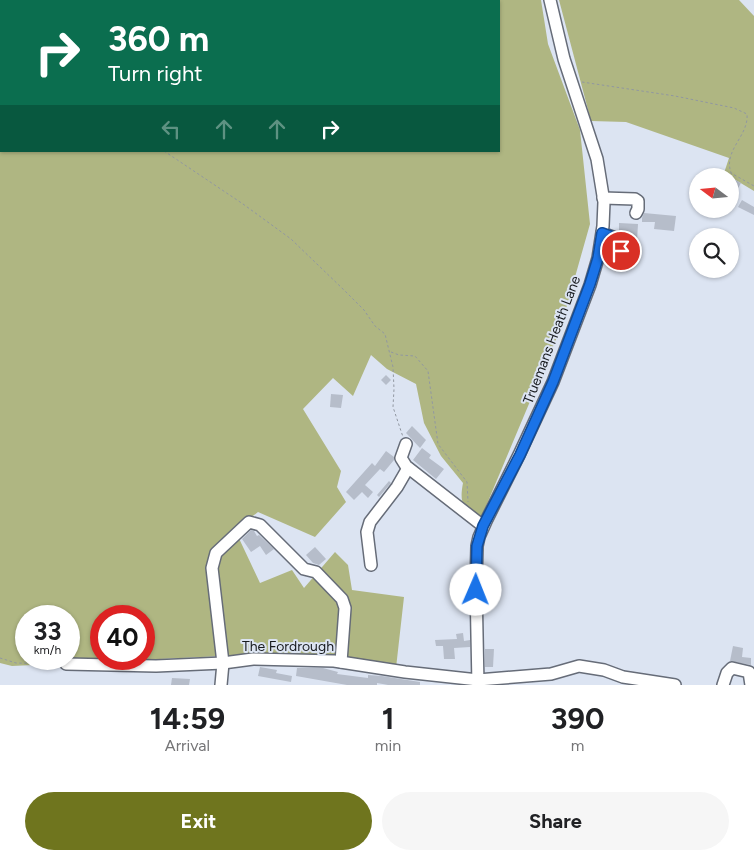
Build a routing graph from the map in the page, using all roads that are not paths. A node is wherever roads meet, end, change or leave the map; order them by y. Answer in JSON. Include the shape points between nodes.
{"nodes":[{"id":1,"x":550,"y":0,"type":"edge"},
{"id":2,"x":603,"y":198,"type":"junction"},
{"id":3,"x":636,"y":214,"type":"dead end"},
{"id":4,"x":602,"y":233,"type":"junction"},
{"id":5,"x":621,"y":251,"type":"dead end"},
{"id":6,"x":406,"y":444,"type":"road end"},
{"id":7,"x":408,"y":468,"type":"junction"},
{"id":8,"x":483,"y":526,"type":"junction"},
{"id":9,"x":371,"y":565,"type":"dead end"},
{"id":10,"x":341,"y":662,"type":"junction"},
{"id":11,"x":223,"y":663,"type":"junction"},
{"id":12,"x":80,"y":664,"type":"edge"},
{"id":13,"x":478,"y":683,"type":"edge"},
{"id":14,"x":221,"y":685,"type":"edge"},
{"id":15,"x":675,"y":685,"type":"edge"},
{"id":16,"x":723,"y":685,"type":"edge"},
{"id":17,"x":751,"y":685,"type":"edge"}],
"edges":[{"from":1,"to":2,"type":"street","name":"Truemans Heath Lane","via":[[559,42],[597,159]]},
{"from":2,"to":3,"type":"street","via":[[635,199],[638,201]]},
{"from":2,"to":4,"type":"street","name":"Truemans Heath Lane"},
{"from":4,"to":5,"type":"street","via":[[620,243]]},
{"from":4,"to":8,"type":"street","name":"Truemans Heath Lane","via":[[590,284],[553,382]]},
{"from":6,"to":7,"type":"street","via":[[401,458]]},
{"from":7,"to":8,"type":"street"},
{"from":7,"to":9,"type":"street","via":[[370,522],[367,532]]},
{"from":8,"to":13,"type":"street","name":"Truemans Heath Lane","via":[[477,546]]},
{"from":10,"to":11,"type":"street","name":"The Fordrough","via":[[253,658]]},
{"from":10,"to":11,"type":"street","via":[[345,608],[342,599],[316,572],[304,569],[260,525],[249,522],[216,553],[212,568]]},
{"from":10,"to":13,"type":"street","name":"The Fordrough"},
{"from":11,"to":12,"type":"street","name":"The Fordrough"},
{"from":11,"to":14,"type":"street"},
{"from":13,"to":15,"type":"street","name":"The Fordrough","via":[[551,674],[580,666]]},
{"from":16,"to":17,"type":"street","via":[[732,668],[749,672]]}]}
